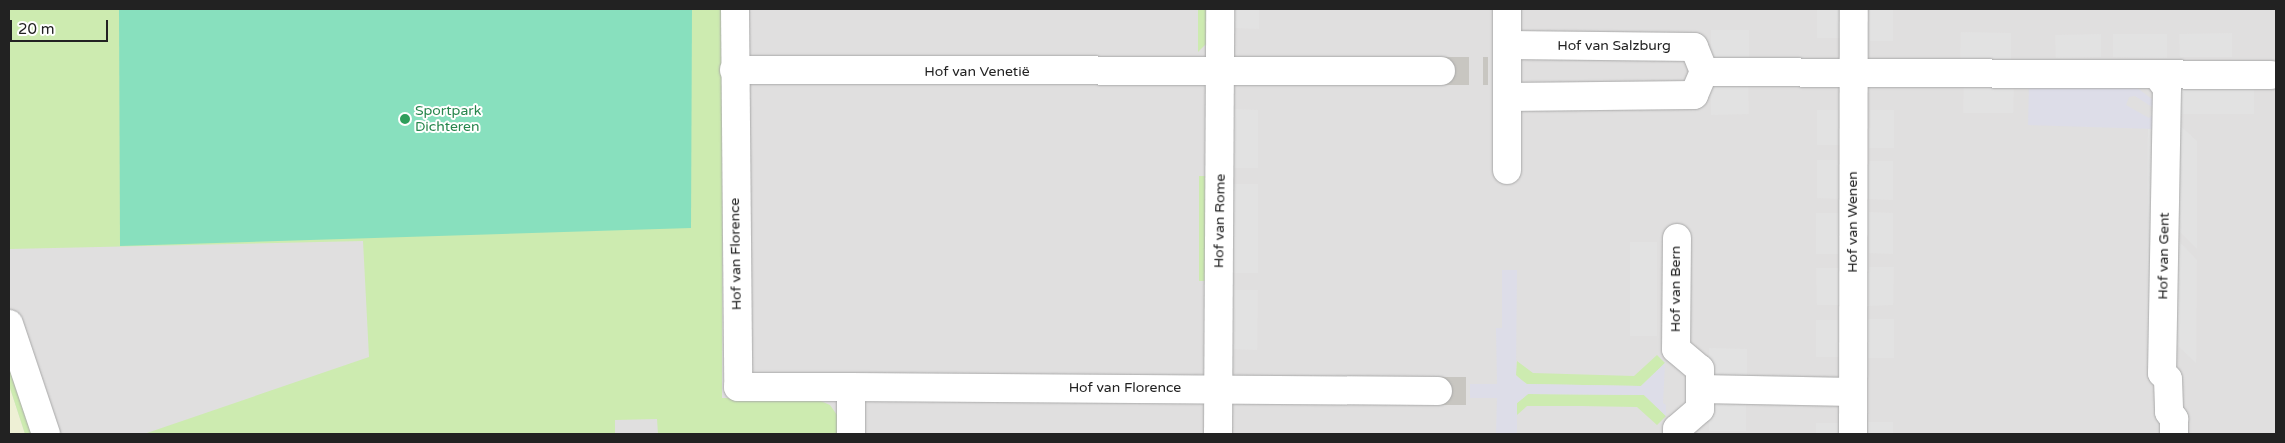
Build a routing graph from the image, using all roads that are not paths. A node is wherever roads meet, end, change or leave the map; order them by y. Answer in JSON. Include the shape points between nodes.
{"nodes":[{"id":1,"x":735,"y":9,"type":"edge"},
{"id":2,"x":1220,"y":9,"type":"edge"},
{"id":3,"x":1507,"y":9,"type":"edge"},
{"id":4,"x":1854,"y":9,"type":"edge"},
{"id":5,"x":734,"y":70,"type":"junction"},
{"id":6,"x":1502,"y":71,"type":"junction"},
{"id":7,"x":1441,"y":72,"type":"tunnel mouth"},
{"id":8,"x":1704,"y":72,"type":"junction"},
{"id":9,"x":1854,"y":72,"type":"junction"},
{"id":10,"x":1220,"y":73,"type":"junction"},
{"id":11,"x":2263,"y":74,"type":"dead end"},
{"id":12,"x":2158,"y":76,"type":"junction"},
{"id":13,"x":1507,"y":170,"type":"dead end"},
{"id":14,"x":1677,"y":238,"type":"dead end"},
{"id":15,"x":9,"y":324,"type":"edge"},
{"id":16,"x":851,"y":387,"type":"junction"},
{"id":17,"x":1218,"y":388,"type":"junction"},
{"id":18,"x":1700,"y":389,"type":"junction"},
{"id":19,"x":1438,"y":391,"type":"tunnel mouth"},
{"id":20,"x":1853,"y":392,"type":"junction"},
{"id":21,"x":46,"y":434,"type":"edge"},
{"id":22,"x":851,"y":434,"type":"edge"},
{"id":23,"x":1218,"y":434,"type":"edge"},
{"id":24,"x":1677,"y":434,"type":"edge"},
{"id":25,"x":1853,"y":434,"type":"edge"},
{"id":26,"x":2174,"y":434,"type":"edge"}],
"edges":[{"from":1,"to":5,"type":"street","name":"Hof van Florence"},
{"from":2,"to":10,"type":"street","name":"Hof van Rome"},
{"from":3,"to":6,"type":"street"},
{"from":4,"to":9,"type":"street","name":"Hof van Wenen"},
{"from":5,"to":10,"type":"street","name":"Hof van Venetië"},
{"from":5,"to":16,"type":"street","name":"Hof van Florence","via":[[738,387]]},
{"from":6,"to":8,"type":"street","via":[[1694,95]]},
{"from":6,"to":8,"type":"street","name":"Hof van Salzburg","via":[[1694,47]]},
{"from":6,"to":13,"type":"street"},
{"from":7,"to":10,"type":"street","name":"Hof van Venetië"},
{"from":8,"to":9,"type":"street"},
{"from":9,"to":12,"type":"street"},
{"from":9,"to":20,"type":"street","name":"Hof van Wenen"},
{"from":10,"to":17,"type":"street","name":"Hof van Rome"},
{"from":11,"to":12,"type":"street"},
{"from":12,"to":26,"type":"street","name":"Hof van Gent","via":[[2167,88],[2162,373],[2168,379],[2169,412],[2174,419]]},
{"from":14,"to":18,"type":"street","name":"Hof van Bern","via":[[1676,349],[1700,369]]},
{"from":15,"to":21,"type":"street"},
{"from":16,"to":17,"type":"street","name":"Hof van Florence"},
{"from":16,"to":22,"type":"street"},
{"from":17,"to":19,"type":"street","name":"Hof van Florence"},
{"from":17,"to":23,"type":"street","name":"Hof van Rome"},
{"from":18,"to":20,"type":"street"},
{"from":18,"to":24,"type":"street","name":"Hof van Bern","via":[[1700,409],[1677,429]]},
{"from":20,"to":25,"type":"street","name":"Hof van Wenen"}]}
